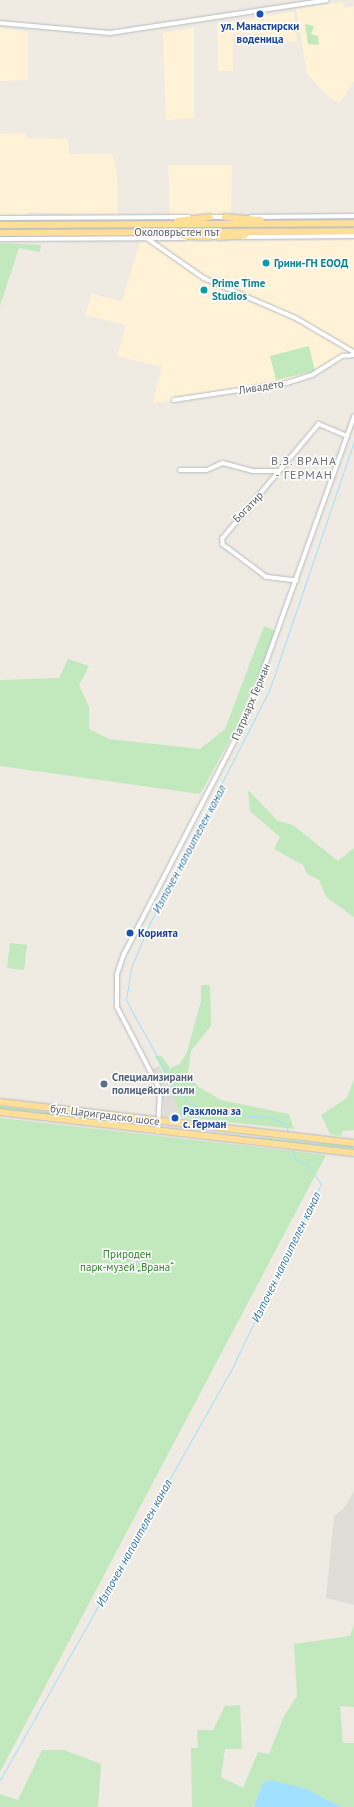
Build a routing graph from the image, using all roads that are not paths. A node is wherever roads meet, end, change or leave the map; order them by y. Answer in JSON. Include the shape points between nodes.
{"nodes":[{"id":1,"x":327,"y":0,"type":"edge"},
{"id":2,"x":0,"y":23,"type":"edge"},
{"id":3,"x":354,"y":216,"type":"edge"},
{"id":4,"x":210,"y":217,"type":"junction"},
{"id":5,"x":225,"y":217,"type":"junction"},
{"id":6,"x":0,"y":218,"type":"edge"},
{"id":7,"x":293,"y":223,"type":"junction"},
{"id":8,"x":354,"y":223,"type":"edge"},
{"id":9,"x":151,"y":224,"type":"junction"},
{"id":10,"x":0,"y":225,"type":"edge"},
{"id":11,"x":354,"y":230,"type":"edge"},
{"id":12,"x":296,"y":231,"type":"junction"},
{"id":13,"x":136,"y":232,"type":"junction"},
{"id":14,"x":0,"y":233,"type":"edge"},
{"id":15,"x":354,"y":236,"type":"edge"},
{"id":16,"x":219,"y":237,"type":"junction"},
{"id":17,"x":146,"y":238,"type":"junction"},
{"id":18,"x":161,"y":238,"type":"junction"},
{"id":19,"x":209,"y":238,"type":"junction"},
{"id":20,"x":0,"y":239,"type":"edge"},
{"id":21,"x":161,"y":248,"type":"junction"},
{"id":22,"x":346,"y":348,"type":"junction"},
{"id":23,"x":354,"y":354,"type":"edge"},
{"id":24,"x":343,"y":356,"type":"junction"},
{"id":25,"x":174,"y":400,"type":"dead end"},
{"id":26,"x":354,"y":416,"type":"edge"},
{"id":27,"x":347,"y":436,"type":"junction"},
{"id":28,"x":180,"y":470,"type":"dead end"},
{"id":29,"x":278,"y":471,"type":"junction"},
{"id":30,"x":297,"y":581,"type":"junction"},
{"id":31,"x":0,"y":1102,"type":"edge"},
{"id":32,"x":0,"y":1112,"type":"edge"},
{"id":33,"x":159,"y":1122,"type":"junction"},
{"id":34,"x":158,"y":1132,"type":"junction"},
{"id":35,"x":354,"y":1142,"type":"edge"},
{"id":36,"x":354,"y":1152,"type":"edge"}],
"edges":[{"from":1,"to":2,"type":"street","via":[[110,33]]},
{"from":3,"to":5,"type":"street"},
{"from":4,"to":5,"type":"street"},
{"from":4,"to":6,"type":"street"},
{"from":4,"to":9,"type":"highway"},
{"from":5,"to":7,"type":"highway"},
{"from":7,"to":8,"type":"highway","name":"Околовръстен път"},
{"from":7,"to":9,"type":"highway","name":"Околовръстен път"},
{"from":9,"to":10,"type":"highway","name":"Околовръстен път"},
{"from":11,"to":12,"type":"highway","name":"Околовръстен път"},
{"from":12,"to":13,"type":"highway","name":"Околовръстен път"},
{"from":12,"to":16,"type":"highway"},
{"from":13,"to":14,"type":"highway","name":"Околовръстен път"},
{"from":13,"to":19,"type":"highway"},
{"from":15,"to":16,"type":"street"},
{"from":16,"to":19,"type":"street"},
{"from":17,"to":18,"type":"street"},
{"from":17,"to":20,"type":"street"},
{"from":17,"to":21,"type":"street"},
{"from":18,"to":19,"type":"street"},
{"from":18,"to":21,"type":"street"},
{"from":21,"to":22,"type":"street","via":[[204,278],[296,318]]},
{"from":22,"to":23,"type":"street"},
{"from":22,"to":24,"type":"street"},
{"from":23,"to":24,"type":"street","name":"Ливадето"},
{"from":24,"to":25,"type":"street","name":"Ливадето","via":[[316,373],[287,383]]},
{"from":26,"to":27,"type":"street","name":"Патриарх Герман"},
{"from":27,"to":29,"type":"street","name":"Богатир","via":[[319,424]]},
{"from":27,"to":30,"type":"street","name":"Патриарх Герман"},
{"from":28,"to":29,"type":"street","via":[[207,470],[223,463],[252,471]]},
{"from":29,"to":30,"type":"street","name":"Богатир","via":[[226,530],[221,542],[266,577]]},
{"from":30,"to":33,"type":"street","name":"Патриарх Герман","via":[[245,721],[127,947],[117,974],[117,1007],[160,1090]]},
{"from":31,"to":33,"type":"highway","name":"бул. Цариградско шосе"},
{"from":32,"to":34,"type":"highway","name":"бул. Цариградско шосе"},
{"from":33,"to":34,"type":"street","name":"Патриарх Герман"},
{"from":33,"to":35,"type":"highway","name":"бул. Цариградско шосе"},
{"from":34,"to":36,"type":"highway","name":"бул. Цариградско шосе"}]}
